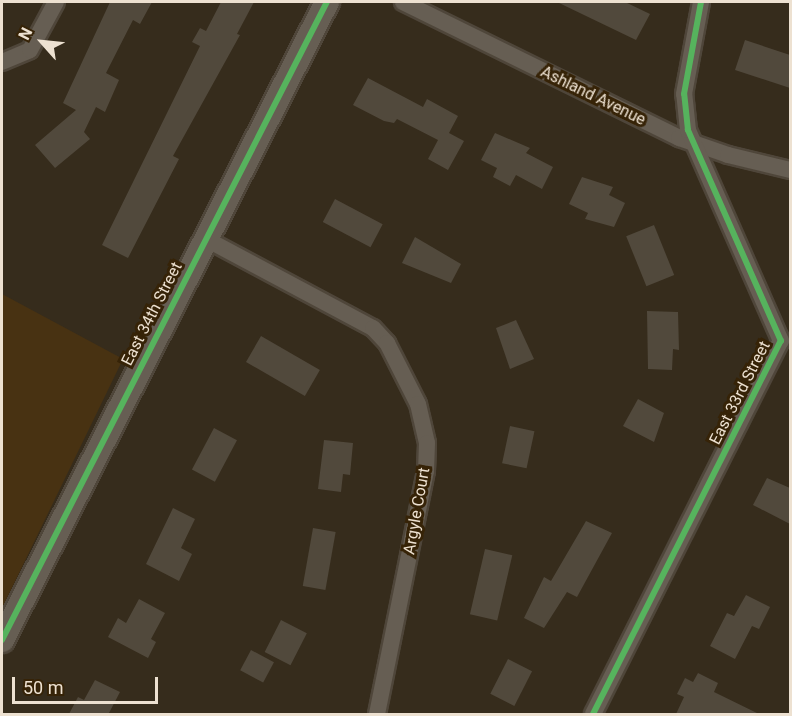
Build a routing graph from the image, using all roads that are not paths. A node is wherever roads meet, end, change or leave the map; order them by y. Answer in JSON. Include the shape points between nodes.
{"nodes":[{"id":1,"x":56,"y":2,"type":"edge"},
{"id":2,"x":327,"y":2,"type":"edge"},
{"id":3,"x":403,"y":2,"type":"edge"},
{"id":4,"x":701,"y":2,"type":"edge"},
{"id":5,"x":2,"y":62,"type":"edge"},
{"id":6,"x":693,"y":143,"type":"junction"},
{"id":7,"x":790,"y":170,"type":"edge"},
{"id":8,"x":206,"y":239,"type":"junction"},
{"id":9,"x":781,"y":341,"type":"junction"},
{"id":10,"x":790,"y":355,"type":"edge"},
{"id":11,"x":2,"y":640,"type":"edge"},
{"id":12,"x":377,"y":714,"type":"edge"},
{"id":13,"x":593,"y":714,"type":"edge"}],
"edges":[{"from":1,"to":5,"type":"street","via":[[24,54]]},
{"from":2,"to":8,"type":"street","name":"East 34th Street"},
{"from":3,"to":6,"type":"street","name":"Ashland Avenue"},
{"from":4,"to":6,"type":"street","name":"East 33rd Street","via":[[684,94]]},
{"from":6,"to":7,"type":"street","name":"Ashland Avenue"},
{"from":6,"to":9,"type":"street","name":"East 33rd Street"},
{"from":8,"to":11,"type":"street","name":"East 34th Street"},
{"from":8,"to":12,"type":"street","name":"Argyle Court","via":[[373,328],[387,343],[418,404],[427,443],[426,471]]},
{"from":9,"to":10,"type":"street"},
{"from":9,"to":13,"type":"street","name":"East 33rd Street"}]}
